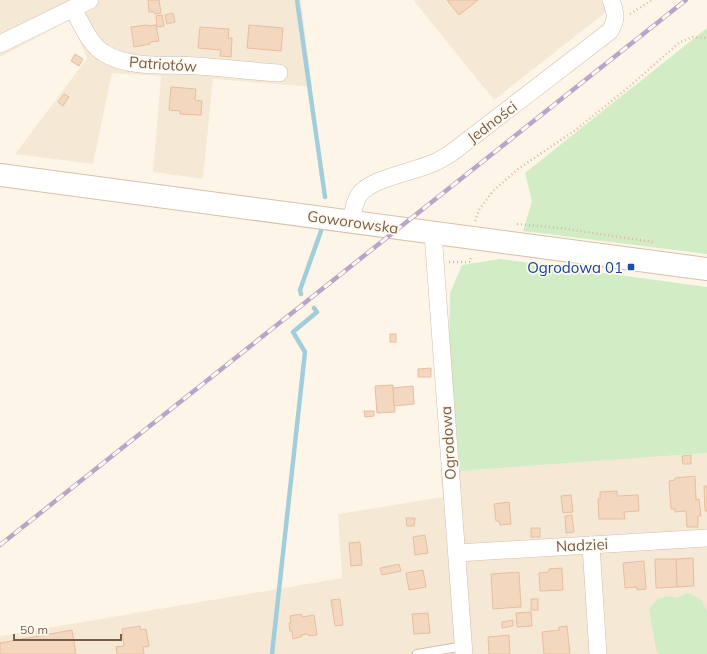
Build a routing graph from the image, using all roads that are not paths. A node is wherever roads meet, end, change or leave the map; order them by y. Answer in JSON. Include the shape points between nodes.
{"nodes":[{"id":1,"x":90,"y":0,"type":"edge"},
{"id":2,"x":611,"y":0,"type":"edge"},
{"id":3,"x":73,"y":9,"type":"junction"},
{"id":4,"x":0,"y":44,"type":"edge"},
{"id":5,"x":279,"y":73,"type":"dead end"},
{"id":6,"x":0,"y":175,"type":"edge"},
{"id":7,"x":351,"y":222,"type":"junction"},
{"id":8,"x":433,"y":233,"type":"junction"},
{"id":9,"x":707,"y":269,"type":"edge"},
{"id":10,"x":707,"y":538,"type":"edge"},
{"id":11,"x":591,"y":545,"type":"junction"},
{"id":12,"x":457,"y":553,"type":"junction"},
{"id":13,"x":464,"y":650,"type":"edge"},
{"id":14,"x":417,"y":654,"type":"edge"},
{"id":15,"x":598,"y":654,"type":"edge"}],
"edges":[{"from":1,"to":3,"type":"street"},
{"from":2,"to":7,"type":"street","name":"Jedności","via":[[615,22],[610,32],[450,154],[434,163],[369,186],[355,203]]},
{"from":3,"to":4,"type":"street"},
{"from":3,"to":5,"type":"street","name":"Patriotów","via":[[93,44],[116,60]]},
{"from":6,"to":7,"type":"main road","name":"Goworowska"},
{"from":7,"to":8,"type":"main road","name":"Goworowska"},
{"from":8,"to":9,"type":"main road","name":"Goworowska"},
{"from":8,"to":12,"type":"street","name":"Ogrodowa"},
{"from":10,"to":11,"type":"street","name":"Nadziei"},
{"from":11,"to":12,"type":"street","name":"Nadziei"},
{"from":11,"to":15,"type":"street"},
{"from":12,"to":13,"type":"street","name":"Ogrodowa"},
{"from":13,"to":14,"type":"lane"}]}
